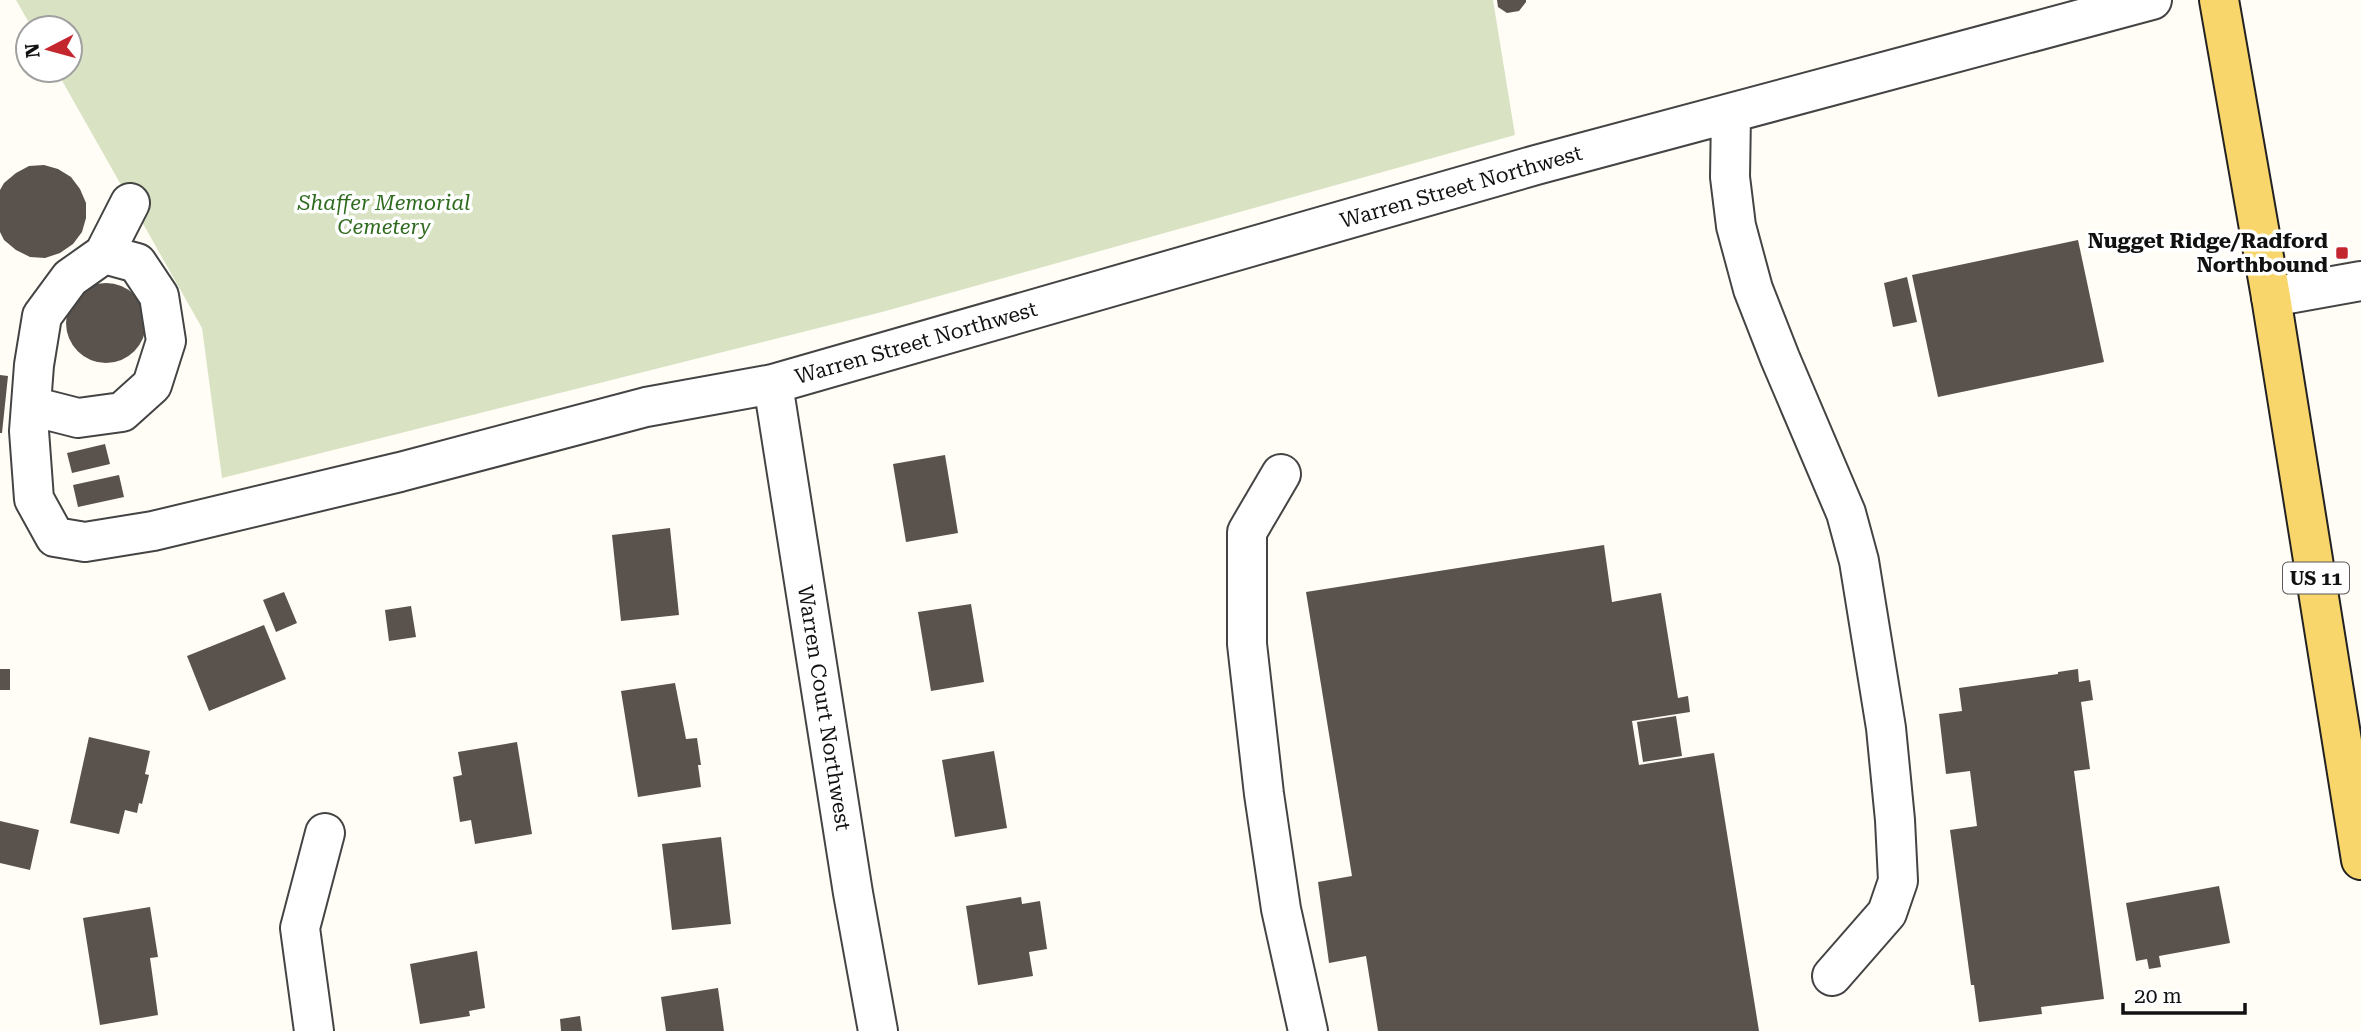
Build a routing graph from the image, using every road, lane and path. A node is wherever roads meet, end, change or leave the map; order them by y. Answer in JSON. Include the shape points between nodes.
{"nodes":[{"id":1,"x":2152,"y":0,"type":"edge"},
{"id":2,"x":2219,"y":0,"type":"edge"},
{"id":3,"x":1731,"y":114,"type":"junction"},
{"id":4,"x":131,"y":203,"type":"dead end"},
{"id":5,"x":104,"y":254,"type":"junction"},
{"id":6,"x":2361,"y":281,"type":"edge"},
{"id":7,"x":2271,"y":297,"type":"junction"},
{"id":8,"x":773,"y":384,"type":"junction"},
{"id":9,"x":31,"y":406,"type":"junction"},
{"id":10,"x":1281,"y":474,"type":"dead end"},
{"id":11,"x":325,"y":833,"type":"dead end"},
{"id":12,"x":2361,"y":860,"type":"edge"},
{"id":13,"x":1832,"y":976,"type":"dead end"},
{"id":14,"x":314,"y":1031,"type":"edge"},
{"id":15,"x":878,"y":1031,"type":"edge"},
{"id":16,"x":1308,"y":1031,"type":"edge"}],
"edges":[{"from":1,"to":3,"type":"street","name":"Warren Street Northwest"},
{"from":2,"to":7,"type":"main road","number":"US 11"},
{"from":3,"to":8,"type":"street","name":"Warren Street Northwest","via":[[1536,165]]},
{"from":3,"to":13,"type":"street","via":[[1730,177],[1736,226],[1753,289],[1846,513],[1859,561],[1885,728],[1898,881],[1887,913]]},
{"from":4,"to":5,"type":"street"},
{"from":5,"to":9,"type":"street","via":[[70,278],[42,316]]},
{"from":5,"to":9,"type":"street","via":[[137,263],[159,296],[166,341],[152,385],[122,412],[78,418]]},
{"from":6,"to":7,"type":"street"},
{"from":7,"to":12,"type":"main road","number":"US 11"},
{"from":8,"to":9,"type":"street","name":"Warren Street Northwest","via":[[646,407],[400,472],[153,531],[85,542],[55,537],[34,499]]},
{"from":8,"to":15,"type":"street","name":"Warren Court Northwest"},
{"from":10,"to":16,"type":"street","via":[[1247,532],[1247,644],[1281,909]]},
{"from":11,"to":14,"type":"street","via":[[300,928]]}]}
